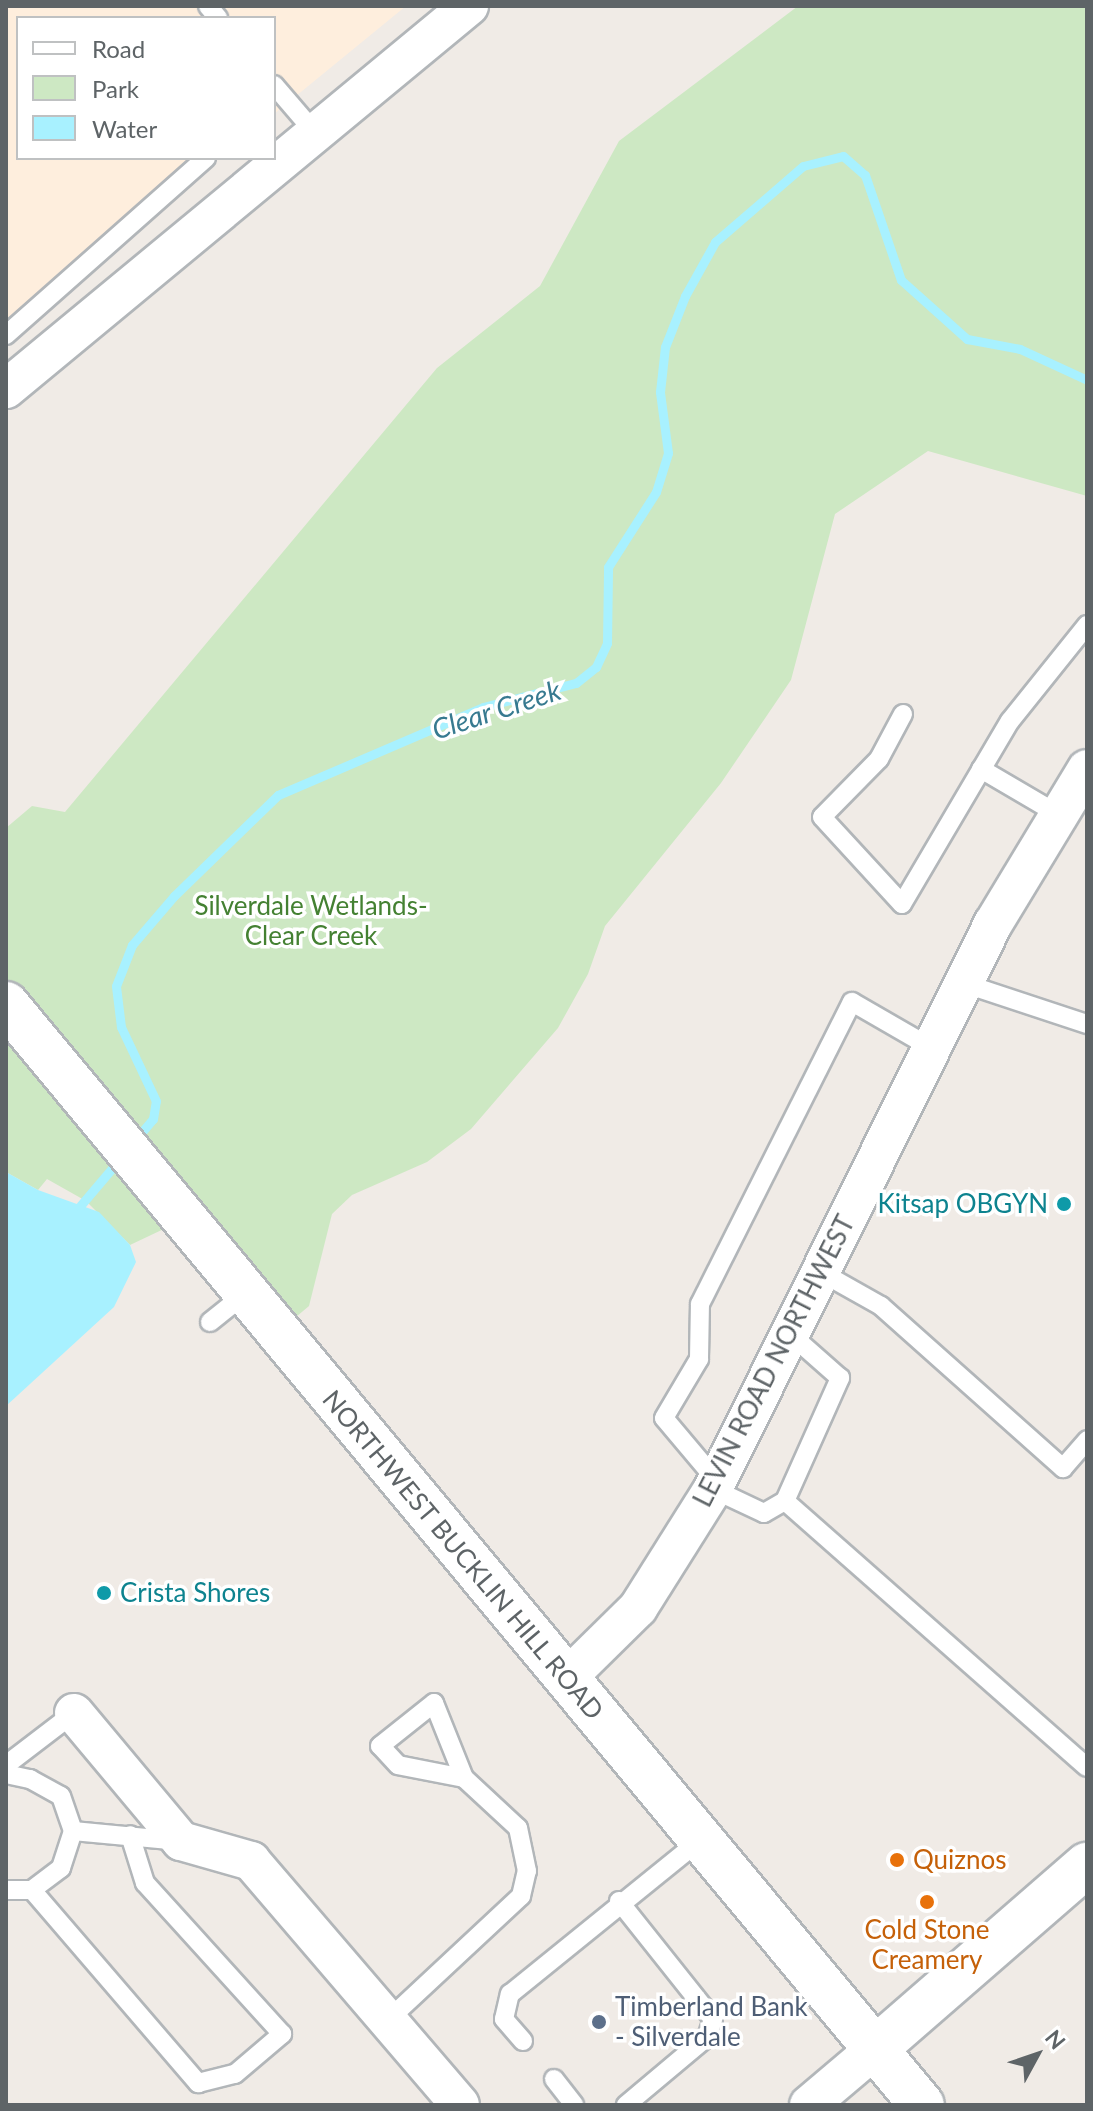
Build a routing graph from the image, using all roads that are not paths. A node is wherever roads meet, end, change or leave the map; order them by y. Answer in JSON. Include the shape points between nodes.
{"nodes":[{"id":1,"x":469,"y":6,"type":"edge"},
{"id":2,"x":276,"y":92,"type":"edge"},
{"id":3,"x":316,"y":134,"type":"junction"},
{"id":4,"x":204,"y":160,"type":"edge"},
{"id":5,"x":6,"y":335,"type":"edge"},
{"id":6,"x":6,"y":389,"type":"edge"},
{"id":7,"x":1087,"y":625,"type":"edge"},
{"id":8,"x":903,"y":714,"type":"dead end"},
{"id":9,"x":981,"y":769,"type":"junction"},
{"id":10,"x":1087,"y":769,"type":"edge"},
{"id":11,"x":1056,"y":813,"type":"junction"},
{"id":12,"x":963,"y":983,"type":"junction"},
{"id":13,"x":6,"y":1004,"type":"edge"},
{"id":14,"x":1087,"y":1024,"type":"edge"},
{"id":15,"x":930,"y":1047,"type":"junction"},
{"id":16,"x":819,"y":1271,"type":"junction"},
{"id":17,"x":245,"y":1294,"type":"junction"},
{"id":18,"x":210,"y":1322,"type":"dead end"},
{"id":19,"x":789,"y":1333,"type":"junction"},
{"id":20,"x":1087,"y":1440,"type":"edge"},
{"id":21,"x":715,"y":1485,"type":"junction"},
{"id":22,"x":785,"y":1501,"type":"junction"},
{"id":23,"x":567,"y":1678,"type":"junction"},
{"id":24,"x":74,"y":1713,"type":"joint"},
{"id":25,"x":6,"y":1765,"type":"edge"},
{"id":26,"x":1087,"y":1767,"type":"edge"},
{"id":27,"x":6,"y":1774,"type":"edge"},
{"id":28,"x":464,"y":1778,"type":"junction"},
{"id":29,"x":73,"y":1831,"type":"junction"},
{"id":30,"x":130,"y":1835,"type":"junction"},
{"id":31,"x":700,"y":1840,"type":"junction"},
{"id":32,"x":181,"y":1841,"type":"junction"},
{"id":33,"x":1087,"y":1865,"type":"edge"},
{"id":34,"x":6,"y":1890,"type":"edge"},
{"id":35,"x":32,"y":1890,"type":"junction"},
{"id":36,"x":619,"y":1901,"type":"junction"},
{"id":37,"x":388,"y":2020,"type":"junction"},
{"id":38,"x":523,"y":2041,"type":"dead end"},
{"id":39,"x":875,"y":2049,"type":"junction"},
{"id":40,"x":554,"y":2079,"type":"dead end"},
{"id":41,"x":460,"y":2105,"type":"edge"},
{"id":42,"x":574,"y":2105,"type":"edge"},
{"id":43,"x":626,"y":2105,"type":"edge"},
{"id":44,"x":809,"y":2105,"type":"edge"},
{"id":45,"x":922,"y":2105,"type":"edge"}],
"edges":[{"from":1,"to":3,"type":"street"},
{"from":2,"to":3,"type":"lane"},
{"from":3,"to":6,"type":"street"},
{"from":4,"to":5,"type":"lane"},
{"from":7,"to":9,"type":"lane","via":[[1046,672]]},
{"from":8,"to":9,"type":"lane","via":[[879,759],[822,817],[902,904]]},
{"from":9,"to":11,"type":"lane"},
{"from":10,"to":11,"type":"street","name":"LEVIN ROAD NORTHWEST"},
{"from":11,"to":12,"type":"street","name":"LEVIN ROAD NORTHWEST"},
{"from":12,"to":14,"type":"lane"},
{"from":12,"to":15,"type":"street","name":"LEVIN ROAD NORTHWEST"},
{"from":13,"to":17,"type":"main road","name":"NORTHWEST BUCKLIN HILL ROAD"},
{"from":15,"to":16,"type":"street","name":"LEVIN ROAD NORTHWEST"},
{"from":15,"to":21,"type":"lane","via":[[852,1002],[700,1304],[699,1359],[664,1418]]},
{"from":16,"to":19,"type":"street","name":"LEVIN ROAD NORTHWEST"},
{"from":16,"to":20,"type":"lane","via":[[881,1306],[1063,1468]]},
{"from":17,"to":18,"type":"lane"},
{"from":17,"to":23,"type":"main road","name":"NORTHWEST BUCKLIN HILL ROAD"},
{"from":19,"to":21,"type":"street","name":"LEVIN ROAD NORTHWEST"},
{"from":19,"to":22,"type":"lane","via":[[840,1378]]},
{"from":21,"to":22,"type":"lane","via":[[764,1513]]},
{"from":21,"to":23,"type":"street","name":"LEVIN ROAD NORTHWEST","via":[[638,1608]]},
{"from":22,"to":26,"type":"lane"},
{"from":23,"to":31,"type":"main road","name":"NORTHWEST BUCKLIN HILL ROAD"},
{"from":24,"to":25,"type":"lane"},
{"from":24,"to":32,"type":"street"},
{"from":27,"to":29,"type":"lane","via":[[30,1779],[61,1796]]},
{"from":28,"to":28,"type":"lane","via":[[398,1765],[380,1746],[434,1703]]},
{"from":28,"to":37,"type":"lane","via":[[518,1828],[527,1871],[521,1896]]},
{"from":29,"to":30,"type":"lane"},
{"from":29,"to":35,"type":"lane","via":[[61,1868]]},
{"from":30,"to":32,"type":"lane"},
{"from":30,"to":35,"type":"lane","via":[[145,1883],[282,2034],[235,2074],[198,2083]]},
{"from":31,"to":36,"type":"lane"},
{"from":31,"to":39,"type":"main road","name":"NORTHWEST BUCKLIN HILL ROAD"},
{"from":32,"to":37,"type":"street","via":[[251,1861]]},
{"from":33,"to":39,"type":"main road"},
{"from":34,"to":35,"type":"lane"},
{"from":36,"to":38,"type":"lane","via":[[510,1994],[504,2019]]},
{"from":36,"to":43,"type":"lane","via":[[713,2019],[707,2037]]},
{"from":37,"to":41,"type":"street"},
{"from":39,"to":44,"type":"street"},
{"from":39,"to":45,"type":"main road","name":"NORTHWEST BUCKLIN HILL ROAD"},
{"from":40,"to":42,"type":"lane"}]}
